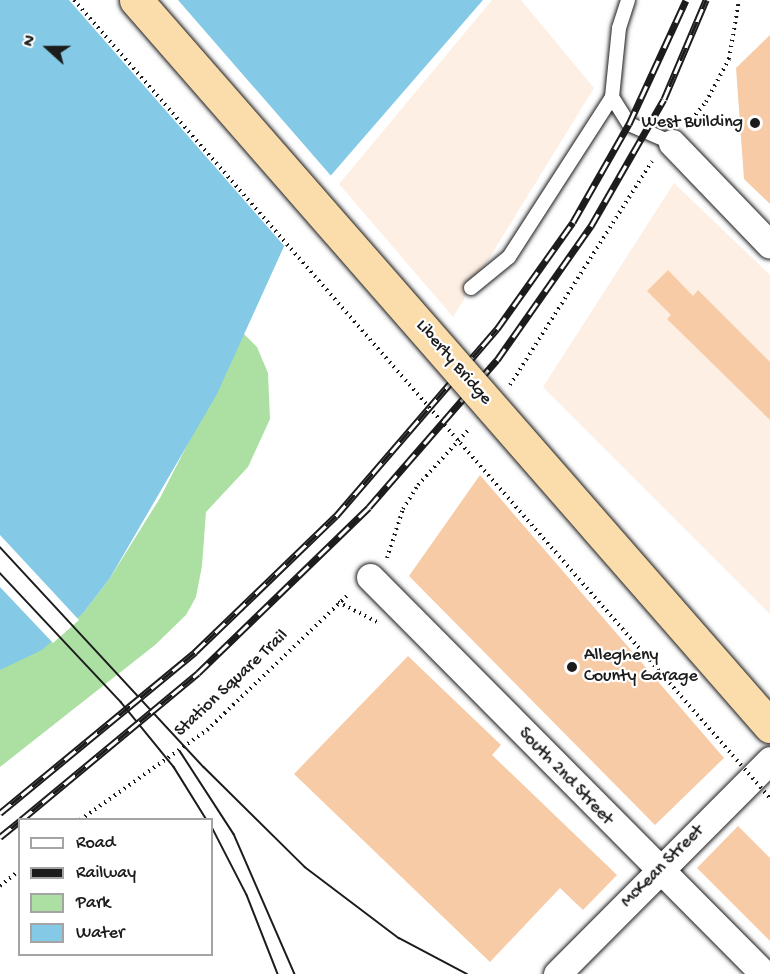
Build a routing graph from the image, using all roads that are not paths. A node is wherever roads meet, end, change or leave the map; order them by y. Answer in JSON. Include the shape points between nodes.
{"nodes":[{"id":1,"x":135,"y":0,"type":"edge"},
{"id":2,"x":628,"y":0,"type":"edge"},
{"id":3,"x":612,"y":97,"type":"junction"},
{"id":4,"x":672,"y":143,"type":"joint"},
{"id":5,"x":770,"y":245,"type":"edge"},
{"id":6,"x":471,"y":288,"type":"dead end"},
{"id":7,"x":370,"y":578,"type":"road end"},
{"id":8,"x":770,"y":726,"type":"edge"},
{"id":9,"x":770,"y":760,"type":"edge"},
{"id":10,"x":658,"y":872,"type":"junction"},
{"id":11,"x":557,"y":974,"type":"edge"},
{"id":12,"x":764,"y":974,"type":"edge"}],
"edges":[{"from":1,"to":8,"type":"highway","name":"Liberty Bridge","bridge":true},
{"from":2,"to":3,"type":"lane","via":[[619,28]]},
{"from":3,"to":4,"type":"lane","via":[[629,124]]},
{"from":3,"to":6,"type":"lane","via":[[509,257]]},
{"from":4,"to":5,"type":"street"},
{"from":7,"to":10,"type":"street","name":"South 2nd Street"},
{"from":9,"to":10,"type":"street","name":"McKean Street"},
{"from":10,"to":11,"type":"street","name":"McKean Street"},
{"from":10,"to":12,"type":"street","name":"South 2nd Street"}]}
